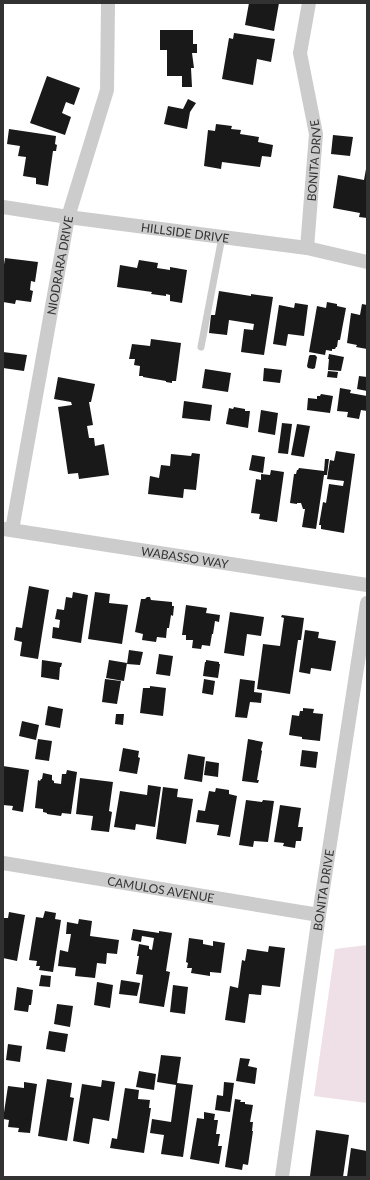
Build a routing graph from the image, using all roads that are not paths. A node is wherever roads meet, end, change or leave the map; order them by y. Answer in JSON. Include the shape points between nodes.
{"nodes":[{"id":1,"x":108,"y":3,"type":"edge"},
{"id":2,"x":309,"y":3,"type":"edge"},
{"id":3,"x":3,"y":207,"type":"edge"},
{"id":4,"x":68,"y":217,"type":"junction"},
{"id":5,"x":222,"y":237,"type":"junction"},
{"id":6,"x":307,"y":248,"type":"junction"},
{"id":7,"x":367,"y":262,"type":"edge"},
{"id":8,"x":201,"y":347,"type":"dead end"},
{"id":9,"x":8,"y":530,"type":"edge"},
{"id":10,"x":367,"y":585,"type":"edge"},
{"id":11,"x":367,"y":603,"type":"edge"},
{"id":12,"x":3,"y":863,"type":"edge"},
{"id":13,"x":319,"y":915,"type":"junction"},
{"id":14,"x":282,"y":1177,"type":"edge"}],
"edges":[{"from":1,"to":4,"type":"street","name":"NIODRARA DRIVE","via":[[107,90]]},
{"from":2,"to":6,"type":"street","name":"BONITA DRIVE","via":[[300,53],[316,134]]},
{"from":3,"to":4,"type":"street","name":"HILLSIDE DRIVE"},
{"from":4,"to":5,"type":"street","name":"HILLSIDE DRIVE"},
{"from":4,"to":9,"type":"street","name":"NIODRARA DRIVE"},
{"from":5,"to":6,"type":"street","name":"HILLSIDE DRIVE"},
{"from":5,"to":8,"type":"lane"},
{"from":6,"to":7,"type":"street","name":"HILLSIDE DRIVE"},
{"from":9,"to":10,"type":"street","name":"WABASSO WAY"},
{"from":11,"to":13,"type":"street","name":"BONITA DRIVE"},
{"from":12,"to":13,"type":"street","name":"CAMULOS AVENUE"},
{"from":13,"to":14,"type":"street","name":"BONITA DRIVE"}]}
